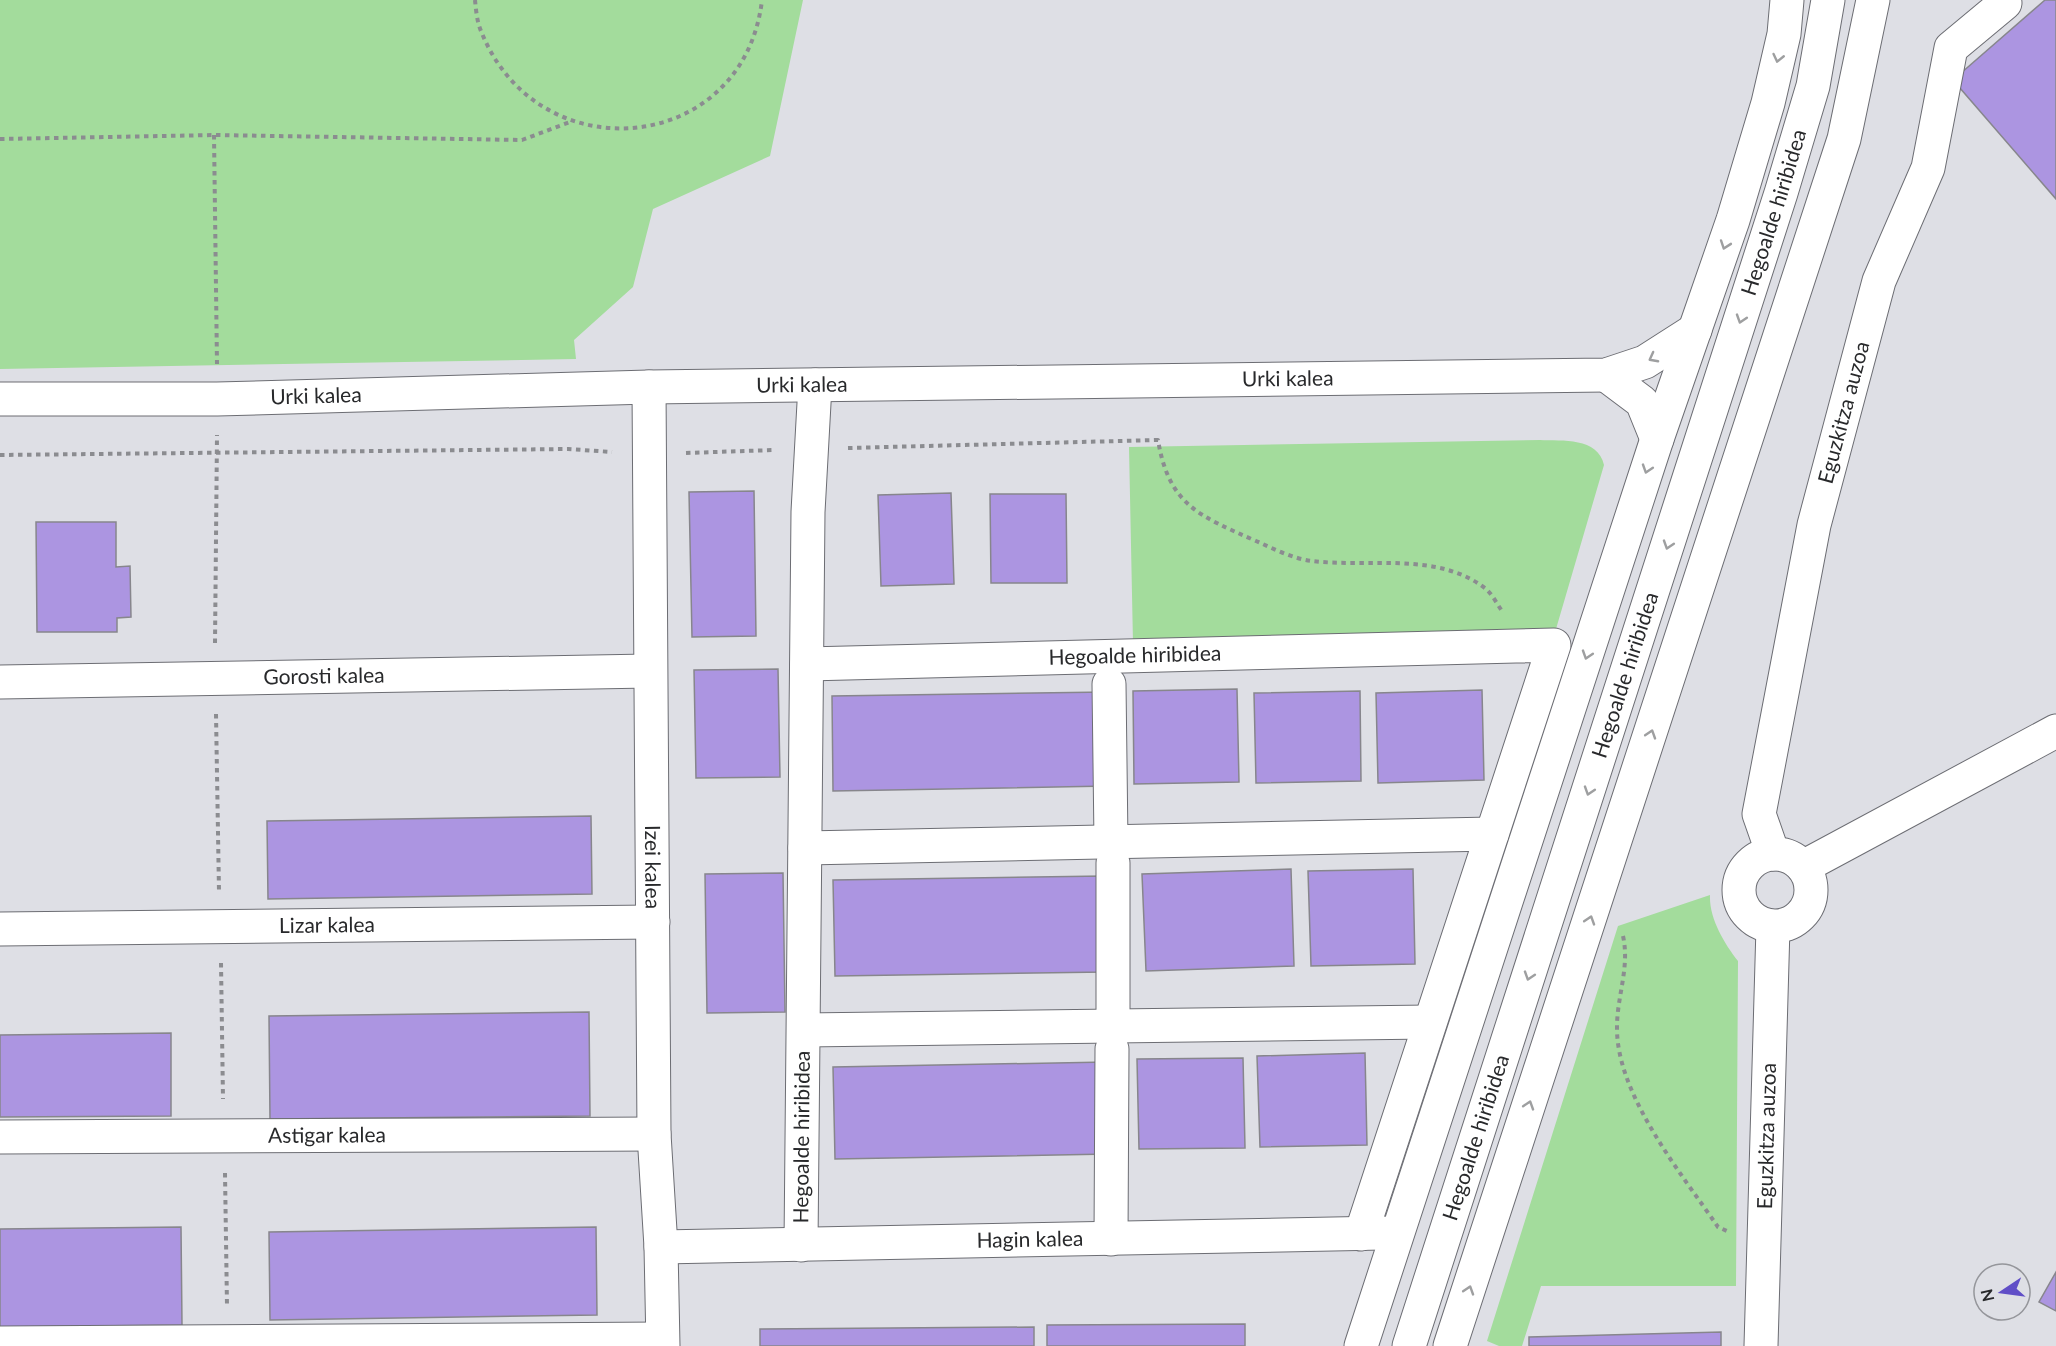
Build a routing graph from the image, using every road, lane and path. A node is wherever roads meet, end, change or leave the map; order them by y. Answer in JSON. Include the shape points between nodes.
{"nodes":[{"id":1,"x":475,"y":0,"type":"edge"},
{"id":2,"x":762,"y":0,"type":"edge"},
{"id":3,"x":1787,"y":0,"type":"edge"},
{"id":4,"x":1828,"y":0,"type":"edge"},
{"id":5,"x":1872,"y":0,"type":"edge"},
{"id":6,"x":2006,"y":3,"type":"dead end"},
{"id":7,"x":570,"y":122,"type":"junction"},
{"id":8,"x":214,"y":135,"type":"junction"},
{"id":9,"x":0,"y":139,"type":"edge"},
{"id":10,"x":1695,"y":330,"type":"junction"},
{"id":11,"x":1606,"y":375,"type":"junction"},
{"id":12,"x":816,"y":385,"type":"junction"},
{"id":13,"x":649,"y":387,"type":"junction"},
{"id":14,"x":0,"y":399,"type":"edge"},
{"id":15,"x":217,"y":399,"type":"junction"},
{"id":16,"x":1657,"y":439,"type":"junction"},
{"id":17,"x":807,"y":664,"type":"junction"},
{"id":18,"x":649,"y":671,"type":"junction"},
{"id":19,"x":215,"y":676,"type":"junction"},
{"id":20,"x":0,"y":682,"type":"edge"},
{"id":21,"x":1110,"y":684,"type":"dead end"},
{"id":22,"x":2056,"y":731,"type":"edge"},
{"id":23,"x":1492,"y":834,"type":"junction"},
{"id":24,"x":805,"y":848,"type":"junction"},
{"id":25,"x":1112,"y":852,"type":"junction"},
{"id":26,"x":1773,"y":854,"type":"junction"},
{"id":27,"x":1803,"y":867,"type":"junction"},
{"id":28,"x":652,"y":922,"type":"junction"},
{"id":29,"x":220,"y":926,"type":"junction"},
{"id":30,"x":1773,"y":927,"type":"junction"},
{"id":31,"x":0,"y":929,"type":"edge"},
{"id":32,"x":1430,"y":1022,"type":"junction"},
{"id":33,"x":804,"y":1030,"type":"junction"},
{"id":34,"x":1112,"y":1038,"type":"junction"},
{"id":35,"x":224,"y":1134,"type":"junction"},
{"id":36,"x":654,"y":1134,"type":"junction"},
{"id":37,"x":0,"y":1137,"type":"edge"},
{"id":38,"x":1399,"y":1233,"type":"junction"},
{"id":39,"x":1361,"y":1234,"type":"junction"},
{"id":40,"x":1111,"y":1239,"type":"junction"},
{"id":41,"x":801,"y":1245,"type":"junction"},
{"id":42,"x":662,"y":1247,"type":"junction"},
{"id":43,"x":0,"y":1343,"type":"edge"},
{"id":44,"x":228,"y":1343,"type":"junction"},
{"id":45,"x":662,"y":1343,"type":"edge"},
{"id":46,"x":1361,"y":1346,"type":"edge"},
{"id":47,"x":1409,"y":1346,"type":"edge"},
{"id":48,"x":1450,"y":1346,"type":"edge"},
{"id":49,"x":1761,"y":1346,"type":"edge"}],
"edges":[{"from":1,"to":7,"type":"path","via":[[480,30],[500,69],[531,101]]},
{"from":2,"to":7,"type":"path","via":[[759,26],[738,68],[706,102],[663,123],[616,130]]},
{"from":3,"to":10,"type":"street","one_way":true,"via":[[1784,34],[1768,103]]},
{"from":4,"to":47,"type":"street","name":"Hegoalde hiribidea","one_way":true,"via":[[1813,86],[1781,193]]},
{"from":48,"to":5,"type":"street","one_way":true,"via":[[1844,138]]},
{"from":6,"to":26,"type":"street","name":"Eguzkitza auzoa","via":[[1951,48],[1928,168],[1880,281],[1814,525],[1761,803],[1759,814]]},
{"from":7,"to":8,"type":"path","via":[[522,140]]},
{"from":8,"to":9,"type":"path"},
{"from":8,"to":15,"type":"path"},
{"from":10,"to":11,"type":"street","name":"Urki kalea","one_way":true,"via":[[1644,362]]},
{"from":10,"to":16,"type":"street"},
{"from":11,"to":12,"type":"street","name":"Urki kalea"},
{"from":11,"to":16,"type":"street","via":[[1642,402]]},
{"from":12,"to":13,"type":"street","name":"Urki kalea"},
{"from":12,"to":17,"type":"street","name":"Hegoalde hiribidea","via":[[808,512]]},
{"from":13,"to":15,"type":"street","name":"Urki kalea"},
{"from":13,"to":18,"type":"street","name":"Izei kalea"},
{"from":14,"to":15,"type":"street","name":"Urki kalea"},
{"from":15,"to":19,"type":"path"},
{"from":16,"to":38,"type":"street","one_way":true},
{"from":17,"to":23,"type":"street","name":"Hegoalde hiribidea","via":[[1554,645]]},
{"from":17,"to":24,"type":"street","name":"Hegoalde hiribidea"},
{"from":18,"to":19,"type":"street","name":"Gorosti kalea"},
{"from":18,"to":28,"type":"street","name":"Izei kalea"},
{"from":19,"to":20,"type":"street","name":"Gorosti kalea"},
{"from":19,"to":29,"type":"path"},
{"from":21,"to":25,"type":"street"},
{"from":22,"to":27,"type":"street"},
{"from":23,"to":25,"type":"street"},
{"from":23,"to":32,"type":"street","name":"Hegoalde hiribidea"},
{"from":24,"to":25,"type":"street"},
{"from":24,"to":33,"type":"street","name":"Hegoalde hiribidea"},
{"from":25,"to":34,"type":"street"},
{"from":26,"to":27,"type":"street","via":[[1795,860]]},
{"from":26,"to":30,"type":"street","via":[[1751,864],[1740,884],[1740,896],[1751,917]]},
{"from":27,"to":30,"type":"street","via":[[1809,878],[1810,902],[1796,920]]},
{"from":28,"to":29,"type":"street","name":"Lizar kalea"},
{"from":28,"to":36,"type":"street","name":"Izei kalea"},
{"from":29,"to":31,"type":"street","name":"Lizar kalea"},
{"from":29,"to":35,"type":"path"},
{"from":30,"to":49,"type":"street","name":"Eguzkitza auzoa"},
{"from":32,"to":34,"type":"street","name":"Hegoalde hiribidea"},
{"from":32,"to":39,"type":"street","name":"Hegoalde hiribidea"},
{"from":33,"to":34,"type":"street","name":"Hegoalde hiribidea"},
{"from":33,"to":41,"type":"street","name":"Hegoalde hiribidea"},
{"from":34,"to":40,"type":"street"},
{"from":35,"to":36,"type":"street","name":"Astigar kalea"},
{"from":35,"to":37,"type":"street","name":"Astigar kalea"},
{"from":35,"to":44,"type":"path"},
{"from":36,"to":42,"type":"street","name":"Izei kalea"},
{"from":38,"to":39,"type":"street","name":"Hagin kalea"},
{"from":38,"to":46,"type":"street"},
{"from":39,"to":40,"type":"street","name":"Hagin kalea"},
{"from":40,"to":41,"type":"street","name":"Hagin kalea"},
{"from":41,"to":42,"type":"street","name":"Hagin kalea"},
{"from":42,"to":45,"type":"street","name":"Izei kalea"},
{"from":43,"to":44,"type":"street"},
{"from":44,"to":45,"type":"street"}]}
